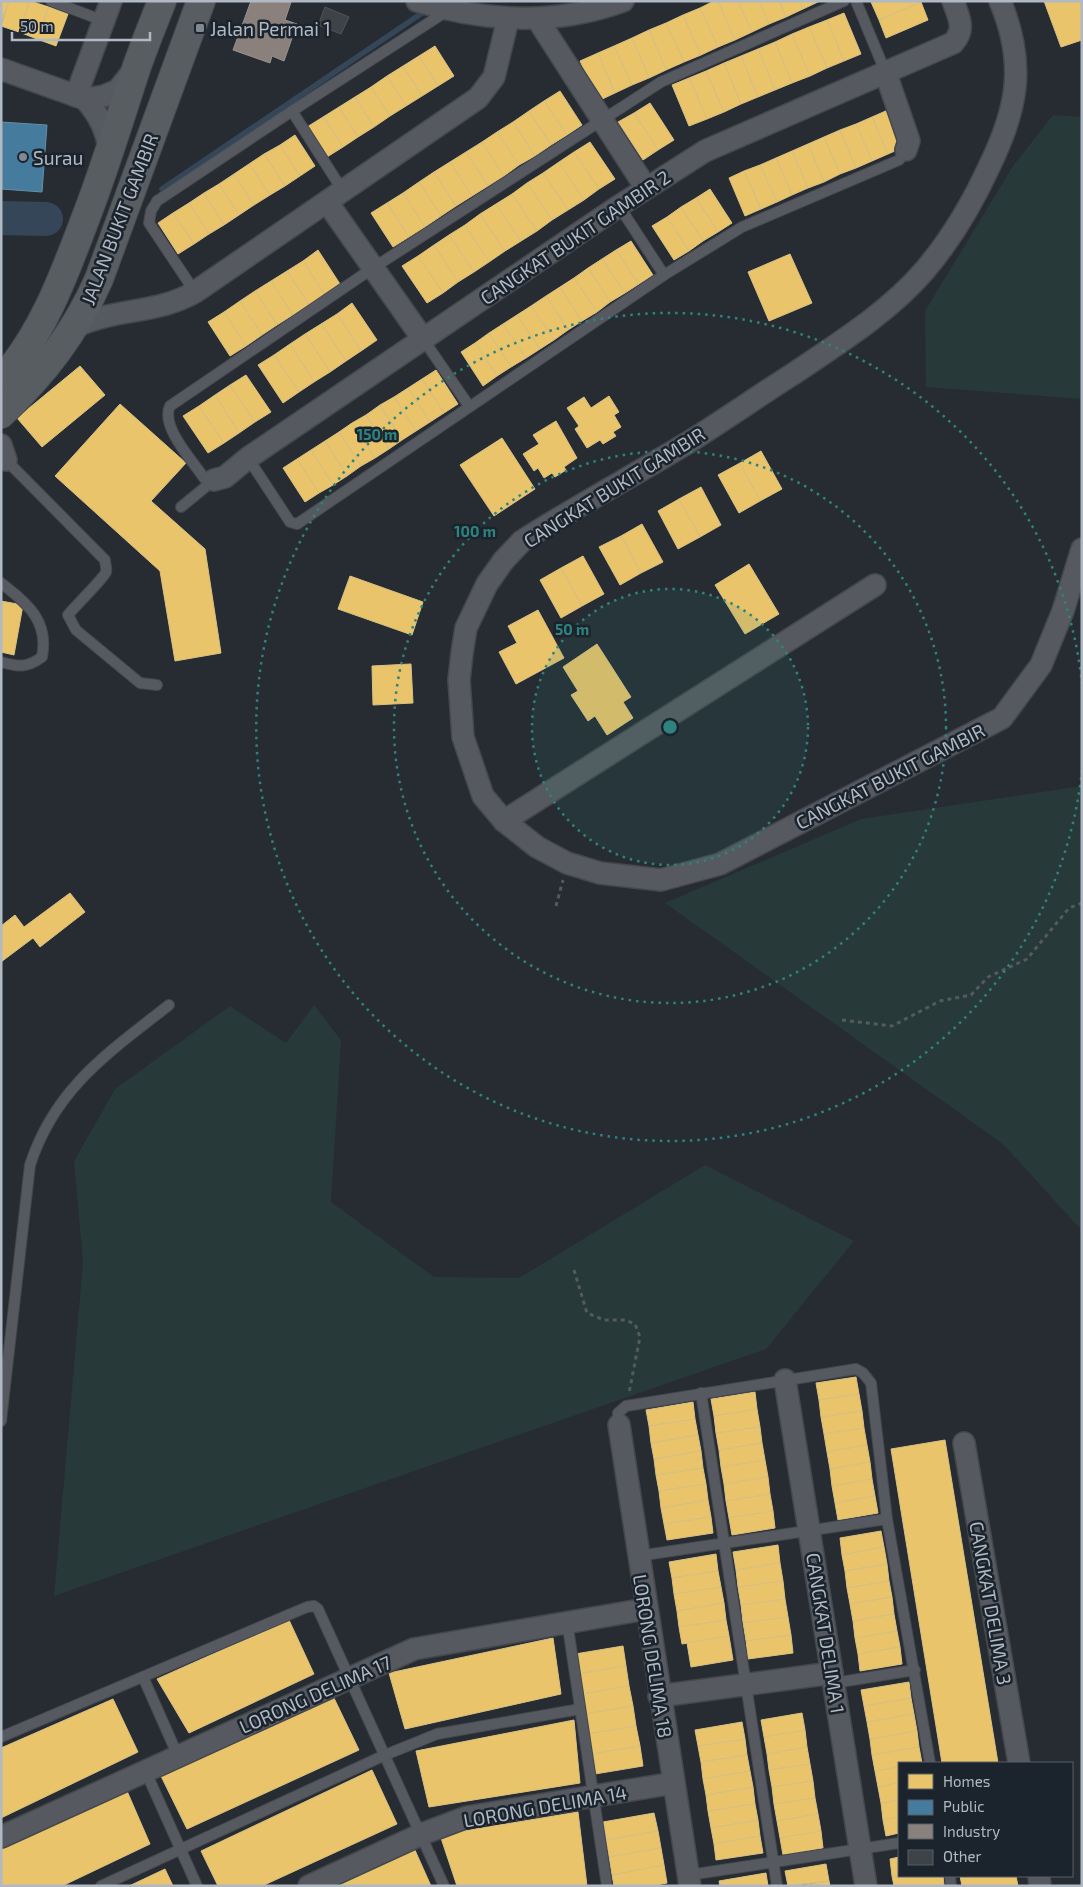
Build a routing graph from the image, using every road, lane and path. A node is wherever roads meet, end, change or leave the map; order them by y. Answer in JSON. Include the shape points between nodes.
{"nodes":[{"id":1,"x":51,"y":1,"type":"edge"},
{"id":2,"x":111,"y":1,"type":"edge"},
{"id":3,"x":162,"y":1,"type":"edge"},
{"id":4,"x":201,"y":1,"type":"edge"},
{"id":5,"x":417,"y":1,"type":"edge"},
{"id":6,"x":623,"y":1,"type":"edge"},
{"id":7,"x":844,"y":1,"type":"edge"},
{"id":8,"x":856,"y":1,"type":"edge"},
{"id":9,"x":952,"y":1,"type":"edge"},
{"id":10,"x":1000,"y":1,"type":"edge"},
{"id":11,"x":474,"y":8,"type":"edge"},
{"id":12,"x":444,"y":9,"type":"junction"},
{"id":13,"x":508,"y":19,"type":"junction"},
{"id":14,"x":538,"y":20,"type":"junction"},
{"id":15,"x":104,"y":21,"type":"junction"},
{"id":16,"x":136,"y":67,"type":"junction"},
{"id":17,"x":1,"y":68,"type":"edge"},
{"id":18,"x":885,"y":71,"type":"junction"},
{"id":19,"x":81,"y":98,"type":"junction"},
{"id":20,"x":292,"y":111,"type":"junction"},
{"id":21,"x":601,"y":119,"type":"junction"},
{"id":22,"x":906,"y":150,"type":"joint"},
{"id":23,"x":110,"y":152,"type":"junction"},
{"id":24,"x":646,"y":188,"type":"junction"},
{"id":25,"x":335,"y":197,"type":"junction"},
{"id":26,"x":619,"y":206,"type":"junction"},
{"id":27,"x":373,"y":268,"type":"junction"},
{"id":28,"x":664,"y":275,"type":"junction"},
{"id":29,"x":99,"y":279,"type":"junction"},
{"id":30,"x":195,"y":292,"type":"junction"},
{"id":31,"x":130,"y":312,"type":"junction"},
{"id":32,"x":75,"y":327,"type":"junction"},
{"id":33,"x":423,"y":340,"type":"junction"},
{"id":34,"x":1,"y":381,"type":"edge"},
{"id":35,"x":469,"y":406,"type":"junction"},
{"id":36,"x":1,"y":414,"type":"edge"},
{"id":37,"x":3,"y":454,"type":"edge"},
{"id":38,"x":248,"y":458,"type":"junction"},
{"id":39,"x":214,"y":480,"type":"junction"},
{"id":40,"x":181,"y":507,"type":"dead end"},
{"id":41,"x":1082,"y":549,"type":"edge"},
{"id":42,"x":1,"y":583,"type":"edge"},
{"id":43,"x":875,"y":585,"type":"dead end"},
{"id":44,"x":1,"y":662,"type":"edge"},
{"id":45,"x":157,"y":685,"type":"dead end"},
{"id":46,"x":504,"y":821,"type":"junction"},
{"id":47,"x":567,"y":863,"type":"junction"},
{"id":48,"x":1082,"y":902,"type":"edge"},
{"id":49,"x":556,"y":906,"type":"dead end"},
{"id":50,"x":169,"y":1005,"type":"dead end"},
{"id":51,"x":842,"y":1020,"type":"dead end"},
{"id":52,"x":574,"y":1270,"type":"dead end"},
{"id":53,"x":785,"y":1380,"type":"junction"},
{"id":54,"x":3,"y":1392,"type":"edge"},
{"id":55,"x":701,"y":1393,"type":"junction"},
{"id":56,"x":626,"y":1406,"type":"junction"},
{"id":57,"x":1,"y":1421,"type":"edge"},
{"id":58,"x":619,"y":1426,"type":"joint"},
{"id":59,"x":964,"y":1443,"type":"dead end"},
{"id":60,"x":887,"y":1519,"type":"junction"},
{"id":61,"x":809,"y":1531,"type":"junction"},
{"id":62,"x":724,"y":1543,"type":"junction"},
{"id":63,"x":638,"y":1556,"type":"junction"},
{"id":64,"x":646,"y":1609,"type":"junction"},
{"id":65,"x":567,"y":1621,"type":"junction"},
{"id":66,"x":914,"y":1670,"type":"junction"},
{"id":67,"x":143,"y":1677,"type":"junction"},
{"id":68,"x":349,"y":1678,"type":"junction"},
{"id":69,"x":833,"y":1678,"type":"junction"},
{"id":70,"x":746,"y":1684,"type":"junction"},
{"id":71,"x":659,"y":1696,"type":"junction"},
{"id":72,"x":580,"y":1709,"type":"junction"},
{"id":73,"x":1,"y":1737,"type":"edge"},
{"id":74,"x":385,"y":1755,"type":"junction"},
{"id":75,"x":178,"y":1756,"type":"junction"},
{"id":76,"x":930,"y":1762,"type":"edge"},
{"id":77,"x":1019,"y":1762,"type":"edge"},
{"id":78,"x":145,"y":1770,"type":"junction"},
{"id":79,"x":674,"y":1783,"type":"junction"},
{"id":80,"x":594,"y":1796,"type":"junction"},
{"id":81,"x":422,"y":1834,"type":"junction"},
{"id":82,"x":1,"y":1837,"type":"edge"},
{"id":83,"x":898,"y":1843,"type":"edge"},
{"id":84,"x":860,"y":1849,"type":"junction"},
{"id":85,"x":181,"y":1850,"type":"junction"},
{"id":86,"x":773,"y":1862,"type":"junction"},
{"id":87,"x":689,"y":1881,"type":"edge"},
{"id":88,"x":101,"y":1886,"type":"edge"},
{"id":89,"x":197,"y":1886,"type":"edge"},
{"id":90,"x":309,"y":1886,"type":"edge"},
{"id":91,"x":444,"y":1886,"type":"edge"},
{"id":92,"x":607,"y":1886,"type":"edge"},
{"id":93,"x":777,"y":1886,"type":"edge"},
{"id":94,"x":866,"y":1886,"type":"edge"}],
"edges":[{"from":1,"to":15,"type":"lane"},
{"from":2,"to":15,"type":"street"},
{"from":3,"to":16,"type":"main road","name":"JALAN BUKIT GAMBIR"},
{"from":4,"to":29,"type":"main road","name":"JALAN BUKIT GAMBIR"},
{"from":5,"to":12,"type":"street"},
{"from":6,"to":14,"type":"street","via":[[597,11]]},
{"from":7,"to":21,"type":"lane","via":[[661,82]]},
{"from":8,"to":18,"type":"lane"},
{"from":9,"to":18,"type":"street","name":"CANGKAT BUKIT GAMBIR 2","via":[[962,26],[953,43]]},
{"from":10,"to":46,"type":"street","name":"CANGKAT BUKIT GAMBIR","via":[[1016,55],[1016,90],[1007,123],[974,198],[952,236],[924,271],[886,308],[830,349],[686,444],[522,541],[487,584],[466,628],[459,680],[460,709],[463,737],[483,796]]},
{"from":11,"to":12,"type":"street"},
{"from":11,"to":13,"type":"street"},
{"from":12,"to":20,"type":"lane"},
{"from":13,"to":14,"type":"street"},
{"from":13,"to":25,"type":"street","via":[[494,77],[478,98]]},
{"from":14,"to":21,"type":"street"},
{"from":15,"to":19,"type":"street"},
{"from":16,"to":19,"type":"street","via":[[118,90],[104,96]]},
{"from":16,"to":23,"type":"main road","name":"JALAN BUKIT GAMBIR"},
{"from":17,"to":19,"type":"street"},
{"from":18,"to":22,"type":"street","via":[[909,142]]},
{"from":18,"to":24,"type":"street","name":"CANGKAT BUKIT GAMBIR 2","via":[[705,151]]},
{"from":19,"to":23,"type":"street","via":[[97,113],[106,128]]},
{"from":20,"to":25,"type":"lane"},
{"from":20,"to":30,"type":"lane","via":[[157,201],[151,211],[149,224]]},
{"from":21,"to":24,"type":"street"},
{"from":21,"to":27,"type":"lane"},
{"from":22,"to":28,"type":"lane","via":[[899,160],[742,227]]},
{"from":23,"to":34,"type":"main road","name":"JALAN BUKIT GAMBIR","via":[[47,314],[21,358]]},
{"from":24,"to":26,"type":"street","name":"CANGKAT BUKIT GAMBIR 2"},
{"from":25,"to":27,"type":"street"},
{"from":25,"to":30,"type":"street"},
{"from":26,"to":28,"type":"lane"},
{"from":26,"to":33,"type":"street","name":"CANGKAT BUKIT GAMBIR 2"},
{"from":27,"to":33,"type":"street"},
{"from":27,"to":39,"type":"lane","via":[[170,406],[166,413],[172,432],[204,478]]},
{"from":28,"to":35,"type":"lane"},
{"from":29,"to":31,"type":"street","via":[[99,288],[106,303],[114,309]]},
{"from":29,"to":32,"type":"main road","name":"JALAN BUKIT GAMBIR"},
{"from":30,"to":31,"type":"street","via":[[165,306]]},
{"from":31,"to":32,"type":"street","via":[[87,321]]},
{"from":32,"to":36,"type":"main road","name":"JALAN BUKIT GAMBIR","via":[[49,365]]},
{"from":33,"to":35,"type":"lane"},
{"from":33,"to":38,"type":"street","name":"CANGKAT BUKIT GAMBIR 2"},
{"from":35,"to":38,"type":"lane","via":[[297,524],[290,522]]},
{"from":37,"to":45,"type":"lane","via":[[105,560],[103,577],[68,615],[70,622],[134,679]]},
{"from":38,"to":39,"type":"street","name":"CANGKAT BUKIT GAMBIR 2","via":[[225,477]]},
{"from":39,"to":40,"type":"lane"},
{"from":41,"to":47,"type":"street","name":"CANGKAT BUKIT GAMBIR","via":[[1063,612],[1041,666],[1002,718],[720,864],[661,880],[600,873]]},
{"from":42,"to":44,"type":"lane","via":[[32,611],[42,626],[45,641],[42,657],[31,665],[20,667]]},
{"from":43,"to":46,"type":"street"},
{"from":46,"to":47,"type":"street","name":"CANGKAT BUKIT GAMBIR","via":[[537,847]]},
{"from":47,"to":49,"type":"path"},
{"from":48,"to":51,"type":"path","via":[[1069,908],[1027,959],[988,977],[971,995],[940,1001],[892,1026]]},
{"from":50,"to":54,"type":"lane","via":[[74,1085],[38,1139],[30,1165]]},
{"from":52,"to":56,"type":"path","via":[[587,1314],[635,1324],[640,1337]]},
{"from":53,"to":55,"type":"lane"},
{"from":53,"to":60,"type":"lane","via":[[856,1369],[871,1383]]},
{"from":53,"to":61,"type":"street","name":"CANGKAT DELIMA 1"},
{"from":54,"to":57,"type":"lane"},
{"from":55,"to":56,"type":"lane"},
{"from":55,"to":62,"type":"lane"},
{"from":56,"to":58,"type":"lane","via":[[618,1413]]},
{"from":58,"to":63,"type":"street","name":"LORONG DELIMA 18"},
{"from":59,"to":77,"type":"street","name":"CANGKAT DELIMA 3"},
{"from":60,"to":61,"type":"lane"},
{"from":60,"to":66,"type":"lane"},
{"from":61,"to":62,"type":"lane"},
{"from":61,"to":69,"type":"street","name":"CANGKAT DELIMA 1"},
{"from":62,"to":63,"type":"lane"},
{"from":62,"to":70,"type":"lane"},
{"from":63,"to":64,"type":"street","name":"LORONG DELIMA 18"},
{"from":64,"to":65,"type":"street","name":"LORONG DELIMA 17"},
{"from":64,"to":71,"type":"street","name":"LORONG DELIMA 18"},
{"from":65,"to":68,"type":"street","name":"LORONG DELIMA 17","via":[[414,1649]]},
{"from":65,"to":72,"type":"lane"},
{"from":66,"to":69,"type":"lane"},
{"from":66,"to":76,"type":"lane"},
{"from":67,"to":68,"type":"lane","via":[[314,1606]]},
{"from":67,"to":73,"type":"lane"},
{"from":67,"to":75,"type":"lane"},
{"from":68,"to":74,"type":"lane"},
{"from":68,"to":75,"type":"street","name":"LORONG DELIMA 17"},
{"from":69,"to":70,"type":"street"},
{"from":69,"to":84,"type":"street","name":"CANGKAT DELIMA 1"},
{"from":70,"to":71,"type":"street"},
{"from":70,"to":86,"type":"lane"},
{"from":71,"to":79,"type":"street","name":"LORONG DELIMA 18"},
{"from":72,"to":74,"type":"lane","via":[[437,1734]]},
{"from":72,"to":80,"type":"lane"},
{"from":74,"to":81,"type":"lane"},
{"from":74,"to":85,"type":"lane"},
{"from":75,"to":78,"type":"street","name":"LORONG DELIMA 17"},
{"from":78,"to":82,"type":"street","name":"LORONG DELIMA 17"},
{"from":78,"to":85,"type":"lane"},
{"from":79,"to":80,"type":"street","name":"LORONG DELIMA 14"},
{"from":79,"to":87,"type":"street","name":"LORONG DELIMA 18"},
{"from":80,"to":81,"type":"street","name":"LORONG DELIMA 14","via":[[467,1817]]},
{"from":80,"to":92,"type":"lane"},
{"from":81,"to":90,"type":"street","name":"LORONG DELIMA 14"},
{"from":81,"to":91,"type":"lane"},
{"from":83,"to":84,"type":"lane"},
{"from":84,"to":86,"type":"lane"},
{"from":84,"to":94,"type":"street","name":"CANGKAT DELIMA 1"},
{"from":85,"to":88,"type":"lane"},
{"from":85,"to":89,"type":"lane"},
{"from":86,"to":87,"type":"lane"},
{"from":86,"to":93,"type":"lane"}]}
